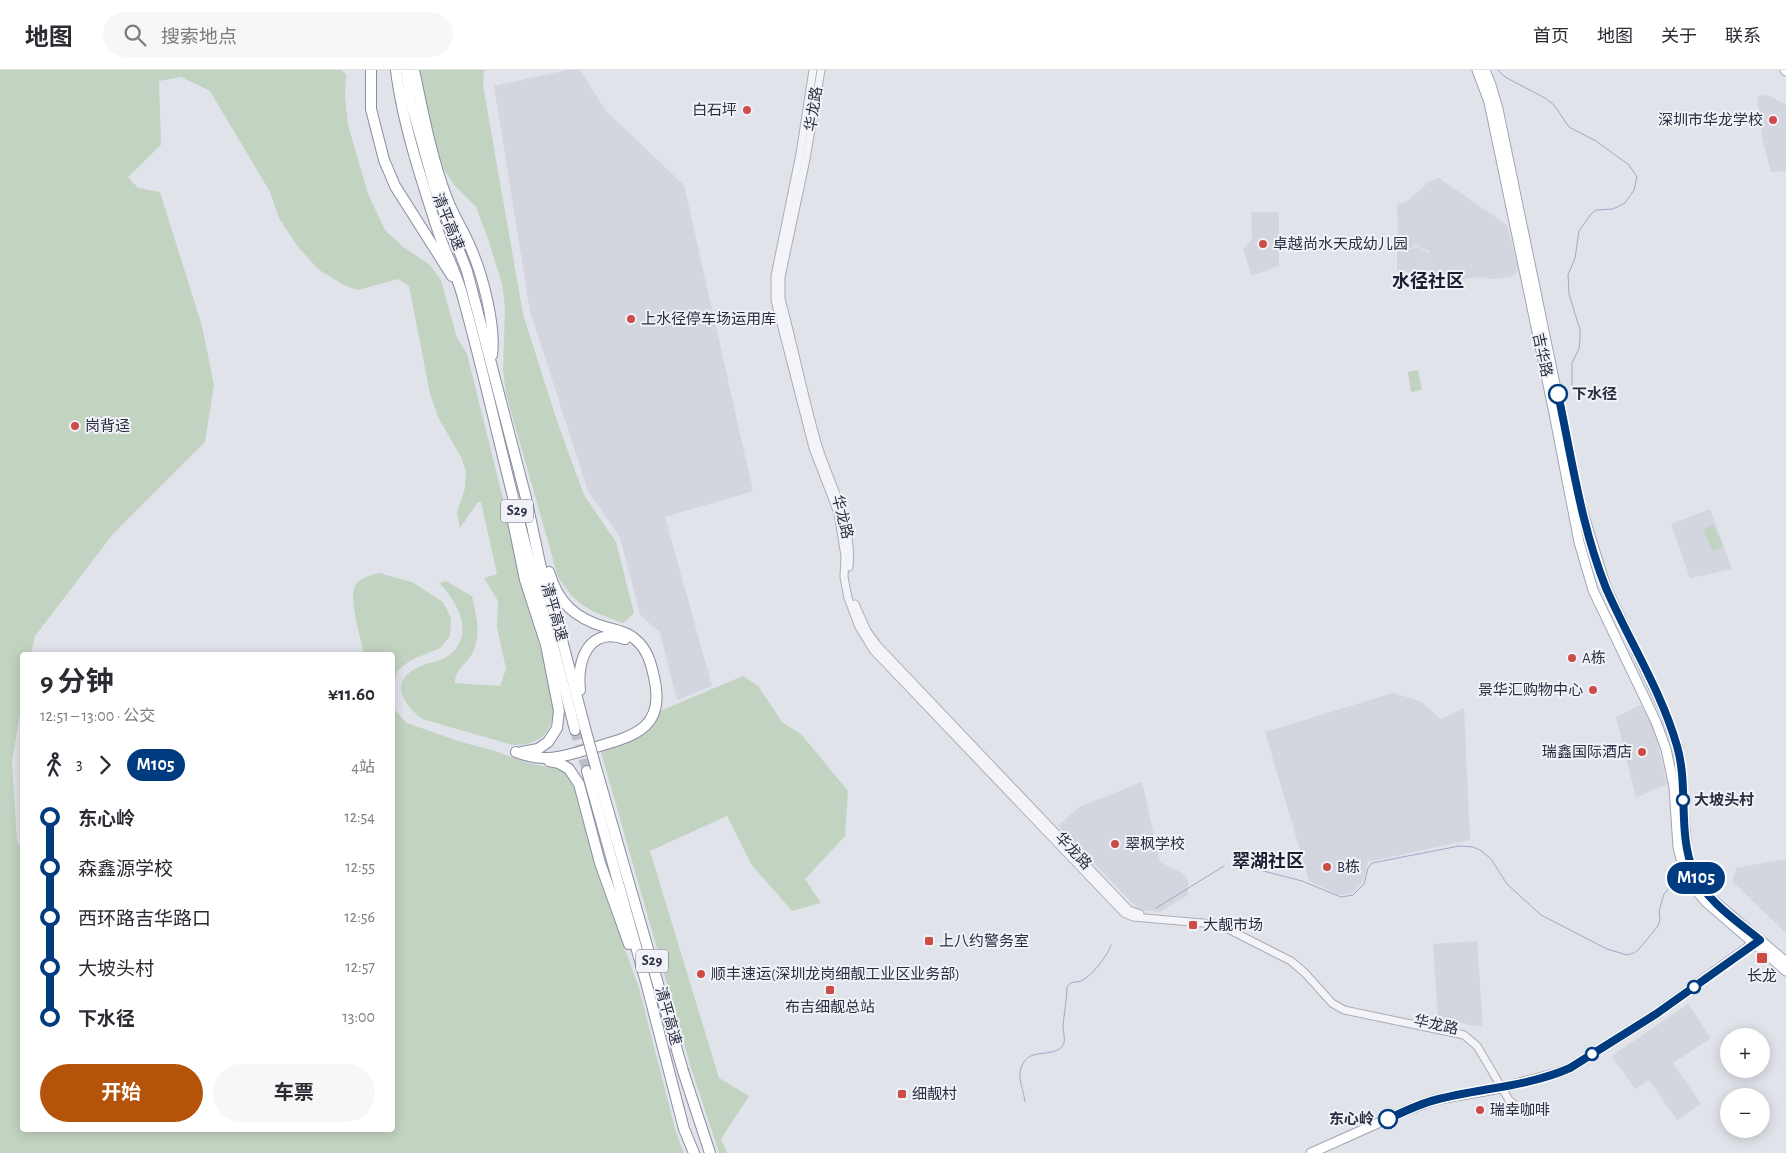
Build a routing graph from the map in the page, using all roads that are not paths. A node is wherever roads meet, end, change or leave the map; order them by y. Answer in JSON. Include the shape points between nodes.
{"nodes":[{"id":1,"x":371,"y":70,"type":"edge"},
{"id":2,"x":396,"y":70,"type":"edge"},
{"id":3,"x":406,"y":70,"type":"edge"},
{"id":4,"x":414,"y":70,"type":"edge"},
{"id":5,"x":813,"y":70,"type":"edge"},
{"id":6,"x":821,"y":70,"type":"edge"},
{"id":7,"x":1477,"y":70,"type":"edge"},
{"id":8,"x":1485,"y":70,"type":"edge"},
{"id":9,"x":461,"y":291,"type":"junction"},
{"id":10,"x":491,"y":361,"type":"junction"},
{"id":11,"x":495,"y":418,"type":"junction"},
{"id":12,"x":526,"y":498,"type":"junction"},
{"id":13,"x":580,"y":729,"type":"junction"},
{"id":14,"x":516,"y":752,"type":"junction"},
{"id":15,"x":529,"y":758,"type":"junction"},
{"id":16,"x":592,"y":769,"type":"junction"},
{"id":17,"x":1756,"y":943,"type":"junction"},
{"id":18,"x":1786,"y":962,"type":"edge"},
{"id":19,"x":1786,"y":971,"type":"edge"},
{"id":20,"x":647,"y":986,"type":"junction"},
{"id":21,"x":1505,"y":1089,"type":"junction"},
{"id":22,"x":694,"y":1153,"type":"edge"},
{"id":23,"x":710,"y":1153,"type":"edge"},
{"id":24,"x":1311,"y":1153,"type":"edge"},
{"id":25,"x":1319,"y":1153,"type":"edge"}],
"edges":[{"from":1,"to":9,"type":"highway","via":[[371,108],[388,169],[395,186]]},
{"from":2,"to":9,"type":"highway","name":"清平高速","number":"S29","via":[[414,151],[438,231]]},
{"from":3,"to":10,"type":"highway","name":"清平高速","number":"S29","via":[[410,99],[433,182],[465,263]]},
{"from":4,"to":10,"type":"highway","via":[[445,194],[478,270],[493,333]]},
{"from":5,"to":21,"type":"street","name":"华龙路","via":[[775,276],[775,300],[813,448],[838,513],[848,598],[873,650],[1124,913],[1133,917],[1220,925],[1290,961],[1332,1003],[1344,1010],[1464,1034],[1477,1046]]},
{"from":6,"to":21,"type":"street","name":"华龙路","via":[[780,290],[819,447],[843,511],[850,555],[848,577],[851,596],[867,631],[1132,912],[1215,920],[1302,965],[1335,1000],[1346,1006],[1464,1030],[1478,1040]]},
{"from":7,"to":17,"type":"main road","name":"吉华路","via":[[1489,102],[1579,542],[1593,590],[1666,749],[1683,867],[1706,902]]},
{"from":8,"to":17,"type":"main road","name":"吉华路","via":[[1498,109],[1579,500],[1606,587],[1665,712],[1678,748],[1687,853],[1703,888]]},
{"from":9,"to":11,"type":"highway","name":"清平高速","number":"S29"},
{"from":10,"to":12,"type":"highway","name":"清平高速","number":"S29"},
{"from":11,"to":13,"type":"highway","name":"清平高速","number":"S29","via":[[532,572]]},
{"from":11,"to":14,"type":"highway","via":[[522,571],[546,645],[560,711],[557,728],[548,742],[533,751]]},
{"from":12,"to":13,"type":"highway","name":"清平高速","number":"S29"},
{"from":12,"to":15,"type":"highway","via":[[559,596],[578,616],[622,632],[638,642],[651,663],[657,695],[650,720],[643,729],[630,736],[564,757]]},
{"from":13,"to":14,"type":"highway","via":[[579,679],[585,652],[592,643],[603,638],[626,640],[640,654],[651,690],[649,707],[639,724],[564,752],[535,755]]},
{"from":13,"to":16,"type":"highway","name":"清平高速","number":"S29","bridge":true},
{"from":14,"to":15,"type":"highway"},
{"from":15,"to":20,"type":"highway","via":[[565,766],[576,778],[606,881]]},
{"from":16,"to":20,"type":"highway","name":"清平高速","number":"S29"},
{"from":16,"to":23,"type":"highway","name":"清平高速","number":"S29"},
{"from":17,"to":18,"type":"main road","name":"吉华路"},
{"from":17,"to":19,"type":"main road","name":"吉华路"},
{"from":17,"to":21,"type":"main road","via":[[1656,1014],[1570,1068]]},
{"from":20,"to":22,"type":"highway","name":"清平高速","number":"S29","via":[[684,1129]]},
{"from":21,"to":24,"type":"main road","via":[[1434,1100]]},
{"from":21,"to":25,"type":"main road","via":[[1435,1104]]}]}
